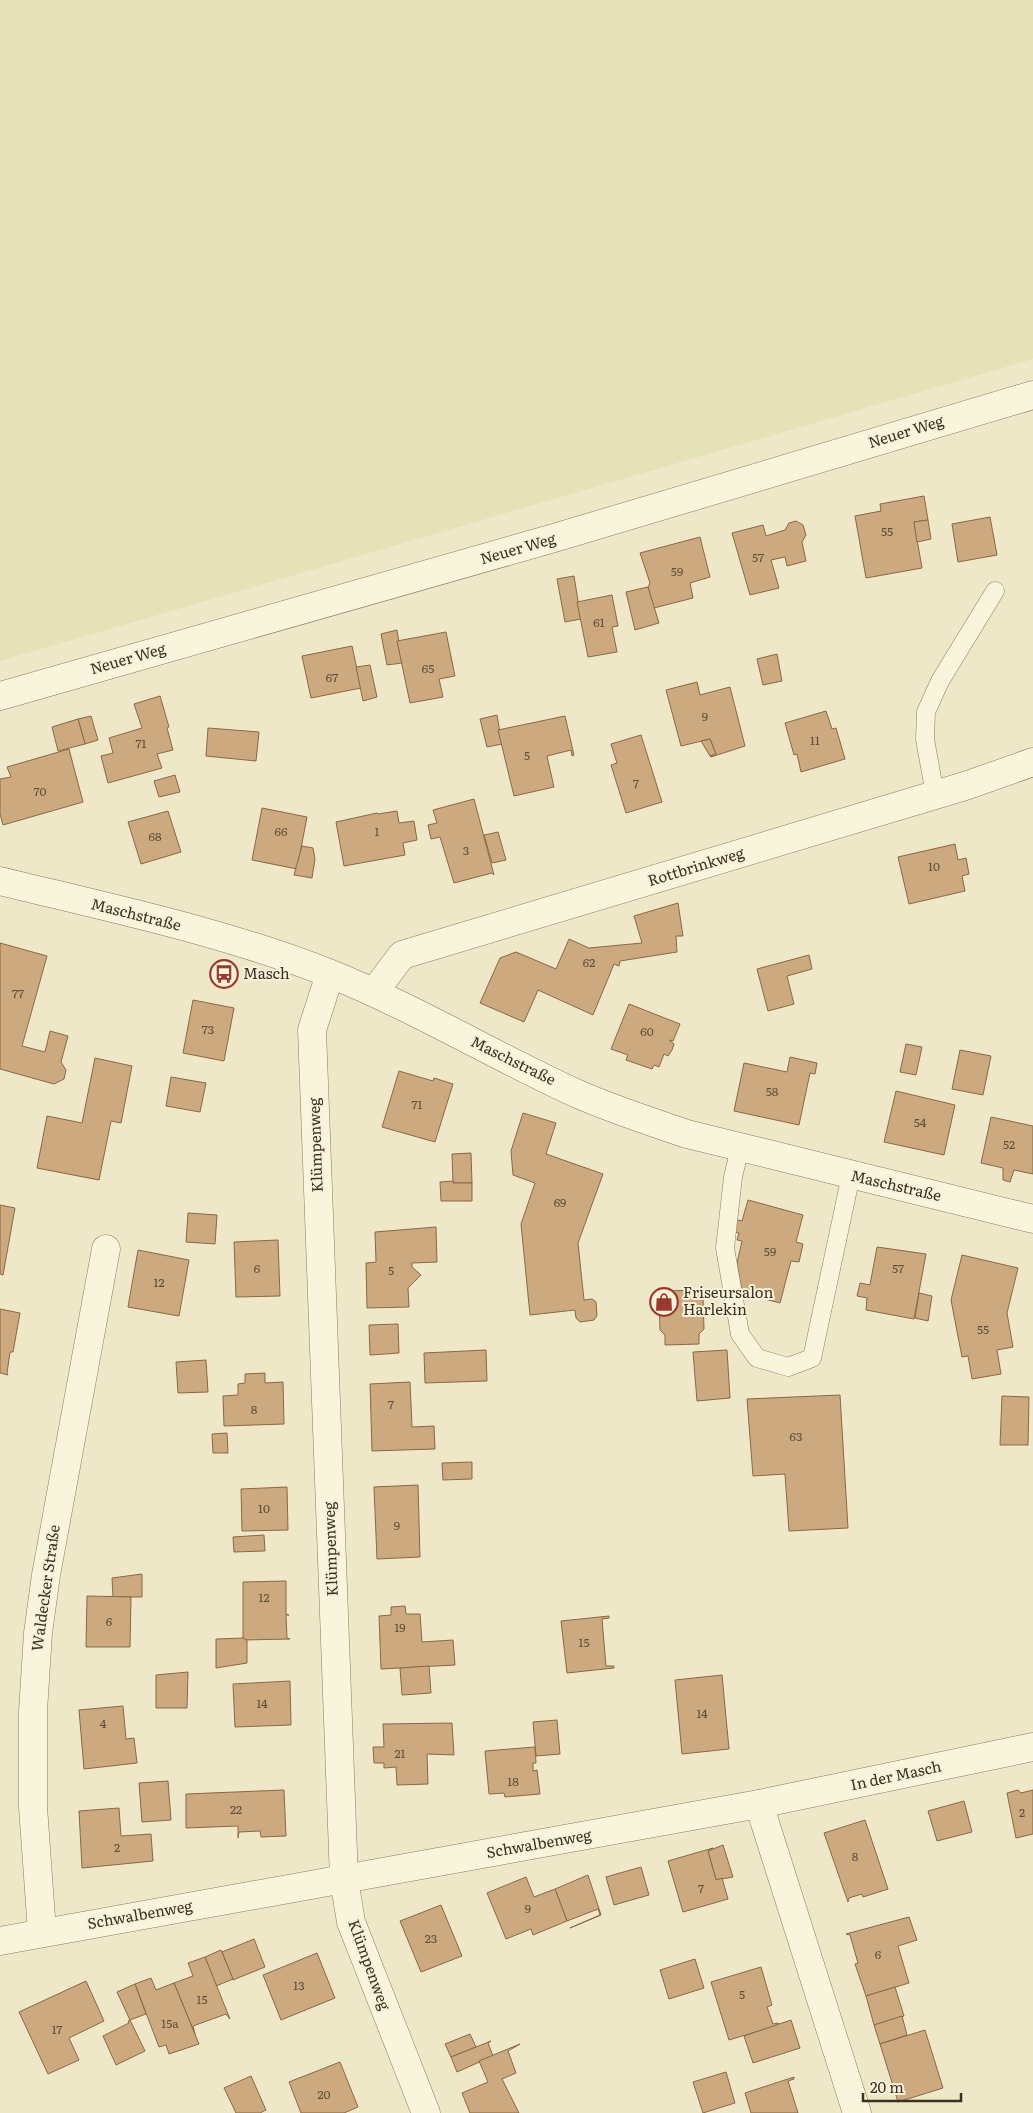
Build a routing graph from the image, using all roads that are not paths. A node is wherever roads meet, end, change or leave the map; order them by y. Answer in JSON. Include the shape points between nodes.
{"nodes":[{"id":1,"x":1033,"y":395,"type":"edge"},
{"id":2,"x":995,"y":591,"type":"dead end"},
{"id":3,"x":0,"y":696,"type":"edge"},
{"id":4,"x":1033,"y":762,"type":"edge"},
{"id":5,"x":935,"y":795,"type":"junction"},
{"id":6,"x":0,"y":881,"type":"edge"},
{"id":7,"x":330,"y":974,"type":"junction"},
{"id":8,"x":374,"y":992,"type":"junction"},
{"id":9,"x":740,"y":1148,"type":"junction"},
{"id":10,"x":851,"y":1176,"type":"junction"},
{"id":11,"x":1033,"y":1219,"type":"edge"},
{"id":12,"x":106,"y":1249,"type":"dead end"},
{"id":13,"x":1033,"y":1748,"type":"edge"},
{"id":14,"x":760,"y":1804,"type":"junction"},
{"id":15,"x":344,"y":1879,"type":"junction"},
{"id":16,"x":42,"y":1932,"type":"junction"},
{"id":17,"x":0,"y":1941,"type":"edge"},
{"id":18,"x":426,"y":2113,"type":"edge"},
{"id":19,"x":857,"y":2113,"type":"edge"}],
"edges":[{"from":1,"to":3,"type":"street","name":"Neuer Weg","via":[[554,538]]},
{"from":2,"to":5,"type":"lane","via":[[940,681],[926,712],[925,739]]},
{"from":4,"to":5,"type":"street","name":"Rottbrinkweg"},
{"from":5,"to":8,"type":"street","name":"Rottbrinkweg","via":[[402,956]]},
{"from":6,"to":7,"type":"street","name":"Maschstraße","via":[[185,927]]},
{"from":7,"to":8,"type":"street","name":"Maschstraße"},
{"from":7,"to":15,"type":"street","name":"Klümpenweg","via":[[312,1030]]},
{"from":8,"to":9,"type":"street","name":"Maschstraße","via":[[580,1094],[687,1134]]},
{"from":9,"to":10,"type":"street","name":"Maschstraße"},
{"from":9,"to":10,"type":"lane","via":[[733,1177],[726,1248],[740,1334],[757,1358],[788,1367],[812,1358]]},
{"from":10,"to":11,"type":"street","name":"Maschstraße"},
{"from":12,"to":16,"type":"street","name":"Waldecker Straße","via":[[38,1633],[33,1711],[33,1807]]},
{"from":13,"to":14,"type":"street","name":"In der Masch"},
{"from":14,"to":15,"type":"street","name":"Schwalbenweg"},
{"from":14,"to":19,"type":"street"},
{"from":15,"to":16,"type":"street","name":"Schwalbenweg"},
{"from":15,"to":18,"type":"street","name":"Klümpenweg","via":[[351,1922]]},
{"from":16,"to":17,"type":"street","name":"Schwalbenweg"}]}
